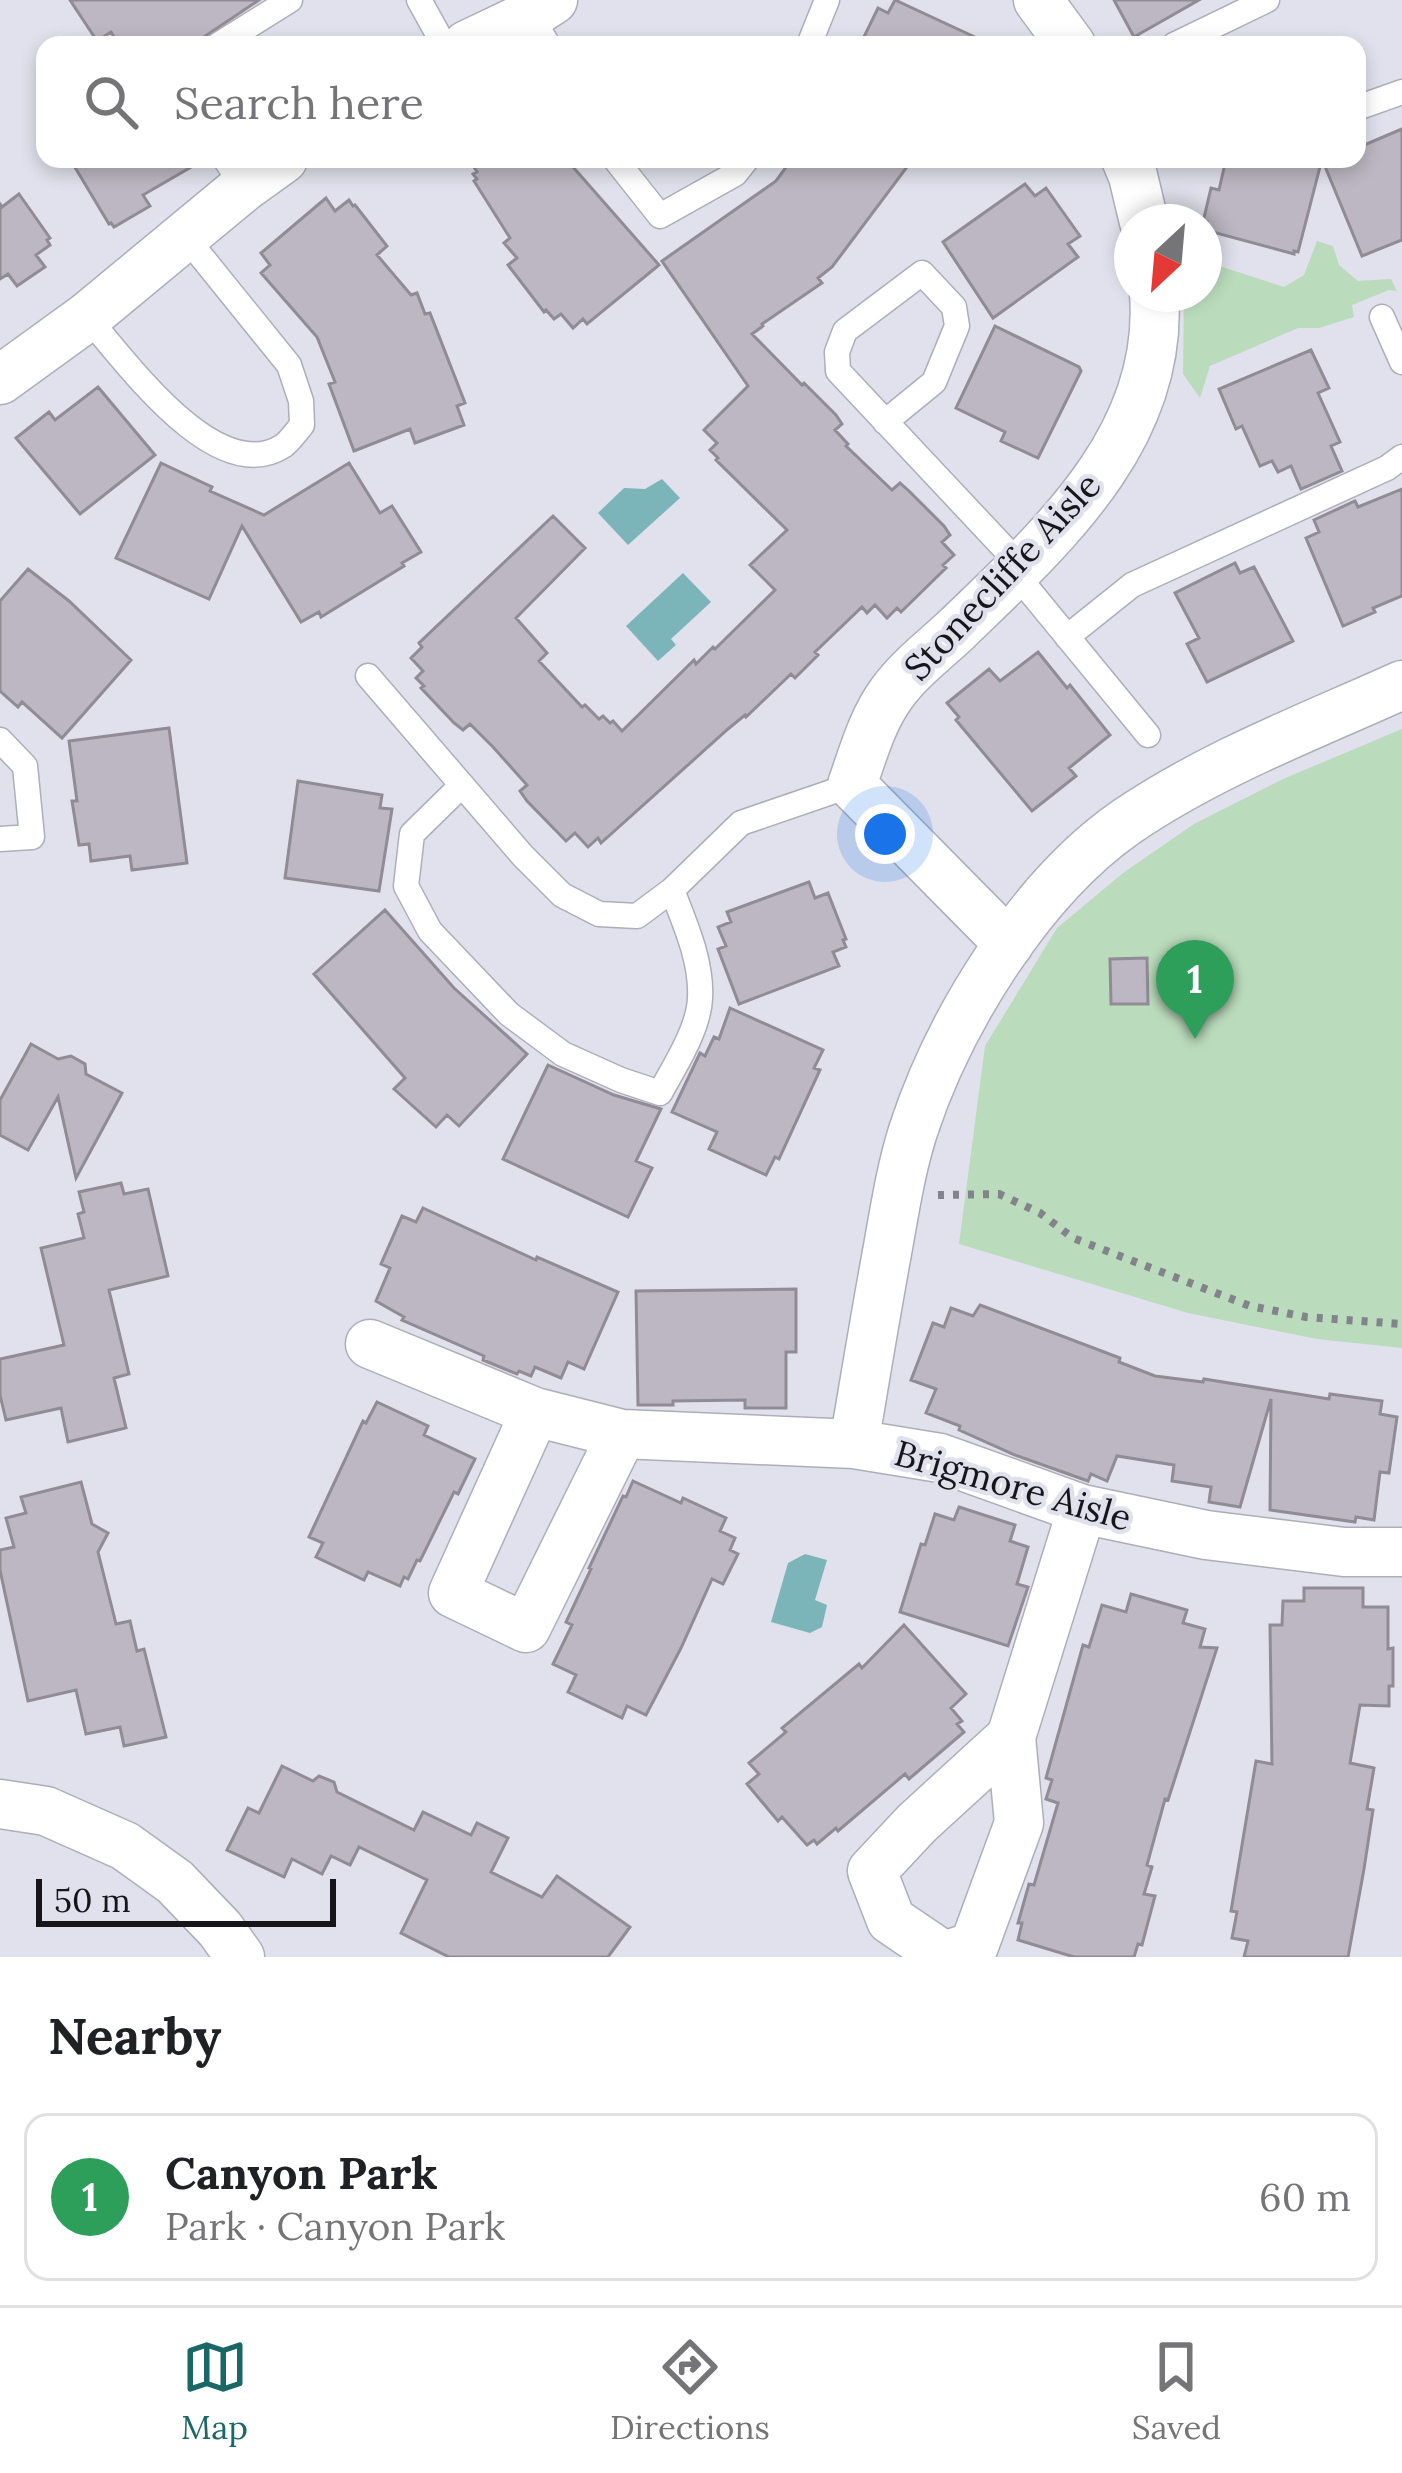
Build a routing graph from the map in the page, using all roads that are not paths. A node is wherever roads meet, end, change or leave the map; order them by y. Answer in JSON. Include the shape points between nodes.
{"nodes":[{"id":1,"x":290,"y":0,"type":"edge"},
{"id":2,"x":419,"y":0,"type":"edge"},
{"id":3,"x":827,"y":0,"type":"edge"},
{"id":4,"x":1038,"y":0,"type":"edge"},
{"id":5,"x":1267,"y":0,"type":"edge"},
{"id":6,"x":544,"y":20,"type":"edge"},
{"id":7,"x":232,"y":36,"type":"edge"},
{"id":8,"x":439,"y":36,"type":"edge"},
{"id":9,"x":495,"y":36,"type":"edge"},
{"id":10,"x":813,"y":36,"type":"edge"},
{"id":11,"x":1064,"y":36,"type":"edge"},
{"id":12,"x":1211,"y":36,"type":"edge"},
{"id":13,"x":1402,"y":92,"type":"edge"},
{"id":14,"x":1366,"y":105,"type":"edge"},
{"id":15,"x":622,"y":168,"type":"edge"},
{"id":16,"x":740,"y":168,"type":"edge"},
{"id":17,"x":1130,"y":168,"type":"edge"},
{"id":18,"x":235,"y":173,"type":"edge"},
{"id":19,"x":1140,"y":204,"type":"edge"},
{"id":20,"x":184,"y":236,"type":"junction"},
{"id":21,"x":1156,"y":312,"type":"edge"},
{"id":22,"x":87,"y":316,"type":"junction"},
{"id":23,"x":1382,"y":317,"type":"dead end"},
{"id":24,"x":1402,"y":362,"type":"edge"},
{"id":25,"x":0,"y":380,"type":"edge"},
{"id":26,"x":886,"y":422,"type":"junction"},
{"id":27,"x":1402,"y":457,"type":"edge"},
{"id":28,"x":1018,"y":570,"type":"junction"},
{"id":29,"x":1067,"y":637,"type":"junction"},
{"id":30,"x":368,"y":676,"type":"dead end"},
{"id":31,"x":1402,"y":685,"type":"edge"},
{"id":32,"x":1148,"y":735,"type":"dead end"},
{"id":33,"x":0,"y":740,"type":"edge"},
{"id":34,"x":462,"y":785,"type":"junction"},
{"id":35,"x":852,"y":785,"type":"junction"},
{"id":36,"x":0,"y":838,"type":"edge"},
{"id":37,"x":672,"y":890,"type":"junction"},
{"id":38,"x":1009,"y":944,"type":"junction"},
{"id":39,"x":370,"y":1344,"type":"dead end"},
{"id":40,"x":535,"y":1412,"type":"junction"},
{"id":41,"x":622,"y":1434,"type":"junction"},
{"id":42,"x":854,"y":1444,"type":"junction"},
{"id":43,"x":1082,"y":1509,"type":"junction"},
{"id":44,"x":1402,"y":1552,"type":"edge"},
{"id":45,"x":1011,"y":1737,"type":"dead end"},
{"id":46,"x":0,"y":1804,"type":"edge"},
{"id":47,"x":240,"y":1957,"type":"edge"}],
"edges":[{"from":1,"to":7,"type":"lane"},
{"from":2,"to":8,"type":"lane"},
{"from":3,"to":10,"type":"lane"},
{"from":4,"to":11,"type":"street"},
{"from":5,"to":12,"type":"lane"},
{"from":6,"to":9,"type":"street"},
{"from":13,"to":14,"type":"lane"},
{"from":15,"to":16,"type":"lane","via":[[659,216]]},
{"from":17,"to":19,"type":"street"},
{"from":18,"to":20,"type":"street"},
{"from":20,"to":22,"type":"street"},
{"from":20,"to":22,"type":"lane","via":[[289,365],[302,425],[285,445],[261,455],[216,446],[178,419]]},
{"from":21,"to":28,"type":"street","name":"Stonecliffe Aisle","via":[[1132,422],[1076,508]]},
{"from":22,"to":25,"type":"street"},
{"from":23,"to":24,"type":"lane"},
{"from":26,"to":26,"type":"lane","via":[[838,371],[837,352],[845,331],[922,273],[954,307],[957,326],[934,382]]},
{"from":26,"to":28,"type":"lane"},
{"from":27,"to":29,"type":"lane","via":[[1132,585]]},
{"from":28,"to":29,"type":"lane"},
{"from":28,"to":35,"type":"street","name":"Stonecliffe Aisle","via":[[893,691]]},
{"from":29,"to":32,"type":"lane"},
{"from":30,"to":34,"type":"lane"},
{"from":31,"to":38,"type":"street","via":[[1199,776],[1124,824],[1061,876]]},
{"from":33,"to":36,"type":"lane","via":[[25,766],[32,836]]},
{"from":34,"to":37,"type":"lane","via":[[562,895],[599,914],[637,916]]},
{"from":34,"to":37,"type":"lane","via":[[412,834],[406,886],[430,931],[509,1014],[562,1054],[660,1093],[700,1002],[697,964]]},
{"from":35,"to":37,"type":"lane","via":[[741,823]]},
{"from":35,"to":38,"type":"street"},
{"from":38,"to":42,"type":"street","via":[[959,1023],[913,1131]]},
{"from":39,"to":40,"type":"street","name":"Brigmore Aisle"},
{"from":40,"to":41,"type":"street","name":"Brigmore Aisle"},
{"from":40,"to":41,"type":"street","via":[[453,1593],[526,1628]]},
{"from":41,"to":42,"type":"street","name":"Brigmore Aisle"},
{"from":42,"to":43,"type":"street","name":"Brigmore Aisle","via":[[940,1458]]},
{"from":43,"to":44,"type":"street","name":"Brigmore Aisle","via":[[1206,1535]]},
{"from":43,"to":45,"type":"street"},
{"from":46,"to":47,"type":"street","via":[[46,1811],[125,1846],[175,1882]]}]}
